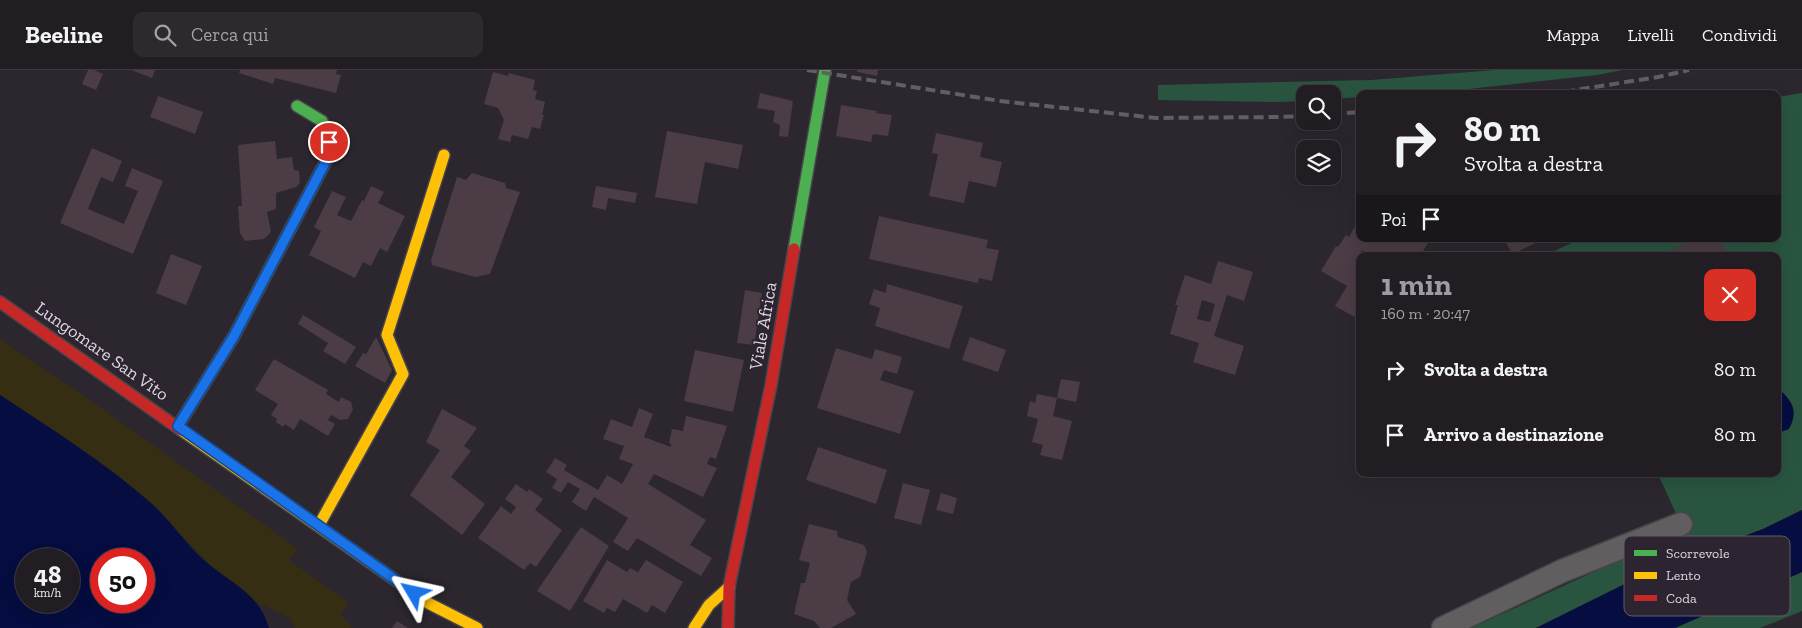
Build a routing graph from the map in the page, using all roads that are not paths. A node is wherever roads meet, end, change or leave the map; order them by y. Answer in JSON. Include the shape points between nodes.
{"nodes":[{"id":1,"x":825,"y":70,"type":"edge"},
{"id":2,"x":297,"y":106,"type":"dead end"},
{"id":3,"x":444,"y":155,"type":"dead end"},
{"id":4,"x":0,"y":302,"type":"edge"},
{"id":5,"x":178,"y":426,"type":"junction"},
{"id":6,"x":1681,"y":524,"type":"dead end"},
{"id":7,"x":319,"y":525,"type":"junction"},
{"id":8,"x":1651,"y":536,"type":"edge"},
{"id":9,"x":1624,"y":547,"type":"edge"},
{"id":10,"x":729,"y":587,"type":"junction"},
{"id":11,"x":428,"y":603,"type":"junction"},
{"id":12,"x":442,"y":622,"type":"dead end"},
{"id":13,"x":477,"y":628,"type":"edge"},
{"id":14,"x":694,"y":628,"type":"edge"},
{"id":15,"x":728,"y":628,"type":"edge"},
{"id":16,"x":1443,"y":628,"type":"edge"}],
"edges":[{"from":1,"to":10,"type":"main road","name":"Viale Africa","via":[[770,385]]},
{"from":2,"to":5,"type":"main road","via":[[322,121],[329,142],[325,163],[234,336]]},
{"from":3,"to":7,"type":"main road","via":[[387,335],[403,374]]},
{"from":4,"to":5,"type":"main road","name":"Lungomare San Vito"},
{"from":5,"to":7,"type":"main road","name":"Lungomare San Vito"},
{"from":6,"to":8,"type":"street"},
{"from":7,"to":11,"type":"main road","name":"Lungomare San Vito"},
{"from":9,"to":16,"type":"street","via":[[1562,571]]},
{"from":10,"to":14,"type":"main road","via":[[709,606]]},
{"from":10,"to":15,"type":"main road","name":"Viale Africa"},
{"from":11,"to":12,"type":"main road","name":"Lungomare San Vito"},
{"from":11,"to":13,"type":"main road","name":"Lungomare San Vito"}]}
